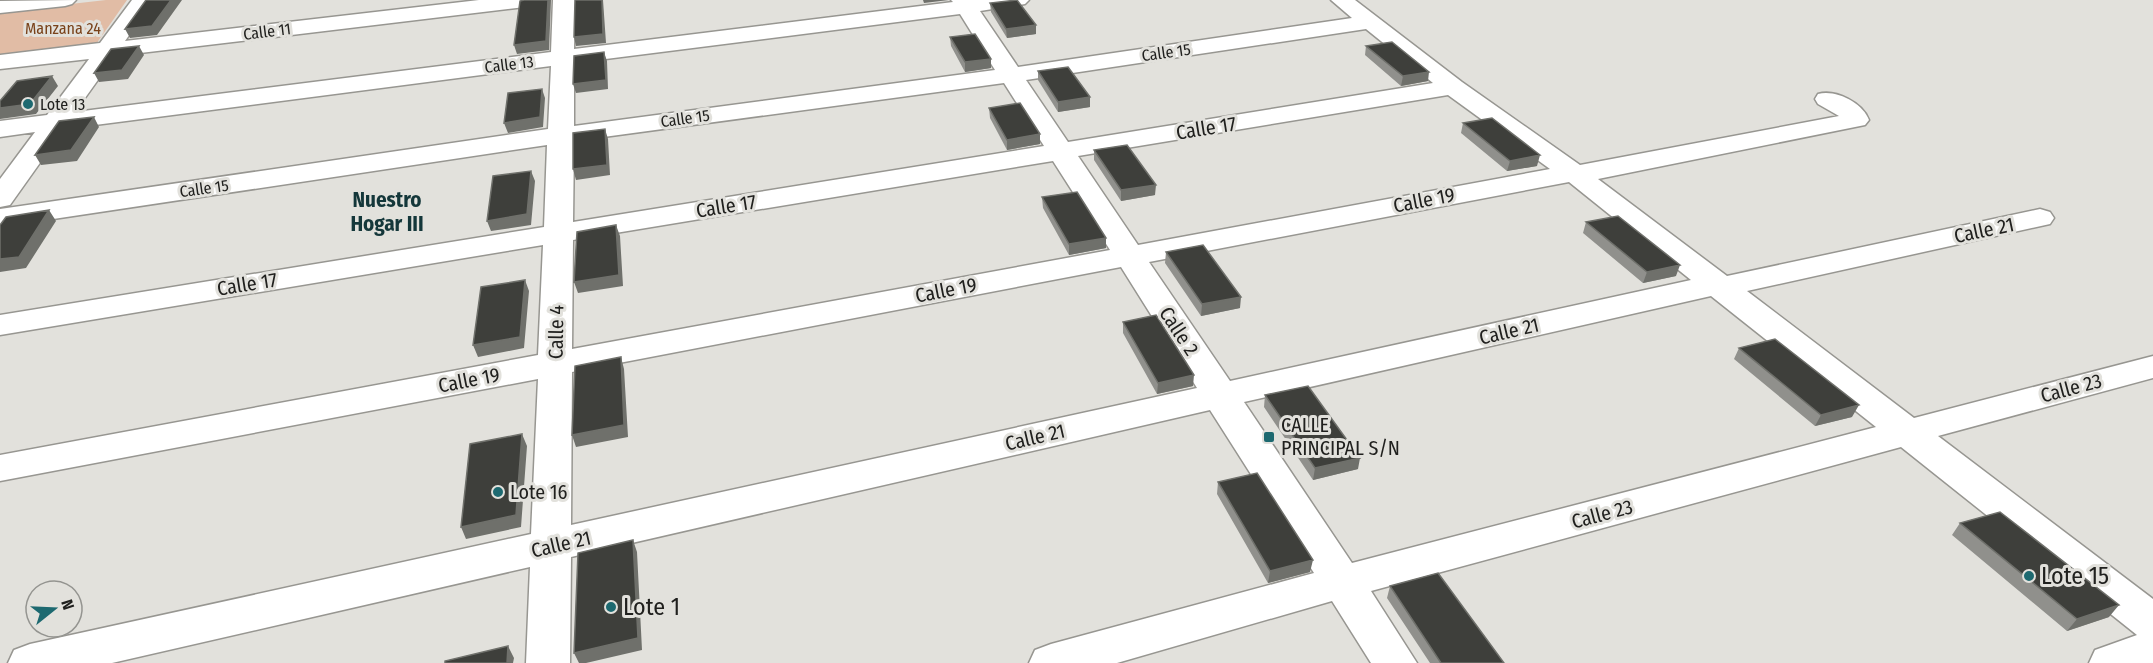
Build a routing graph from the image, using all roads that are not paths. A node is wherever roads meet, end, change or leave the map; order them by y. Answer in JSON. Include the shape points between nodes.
{"nodes":[{"id":1,"x":65,"y":0,"type":"edge"},
{"id":2,"x":143,"y":0,"type":"edge"},
{"id":3,"x":534,"y":0,"type":"edge"},
{"id":4,"x":564,"y":0,"type":"edge"},
{"id":5,"x":1018,"y":0,"type":"edge"},
{"id":6,"x":1342,"y":0,"type":"edge"},
{"id":7,"x":964,"y":3,"type":"edge"},
{"id":8,"x":0,"y":7,"type":"edge"},
{"id":9,"x":1370,"y":22,"type":"junction"},
{"id":10,"x":107,"y":50,"type":"junction"},
{"id":11,"x":562,"y":58,"type":"junction"},
{"id":12,"x":0,"y":62,"type":"edge"},
{"id":13,"x":1010,"y":75,"type":"junction"},
{"id":14,"x":1453,"y":87,"type":"junction"},
{"id":15,"x":1827,"y":99,"type":"dead end"},
{"id":16,"x":56,"y":122,"type":"junction"},
{"id":17,"x":0,"y":129,"type":"edge"},
{"id":18,"x":561,"y":135,"type":"junction"},
{"id":19,"x":1061,"y":151,"type":"junction"},
{"id":20,"x":1575,"y":174,"type":"junction"},
{"id":21,"x":0,"y":199,"type":"edge"},
{"id":22,"x":0,"y":218,"type":"edge"},
{"id":23,"x":2040,"y":218,"type":"dead end"},
{"id":24,"x":558,"y":233,"type":"junction"},
{"id":25,"x":1129,"y":255,"type":"junction"},
{"id":26,"x":1717,"y":285,"type":"junction"},
{"id":27,"x":0,"y":325,"type":"edge"},
{"id":28,"x":555,"y":363,"type":"junction"},
{"id":29,"x":2153,"y":367,"type":"edge"},
{"id":30,"x":1220,"y":395,"type":"junction"},
{"id":31,"x":1906,"y":433,"type":"junction"},
{"id":32,"x":0,"y":468,"type":"edge"},
{"id":33,"x":551,"y":546,"type":"junction"},
{"id":34,"x":1342,"y":582,"type":"junction"},
{"id":35,"x":2153,"y":624,"type":"edge"},
{"id":36,"x":2153,"y":648,"type":"edge"},
{"id":37,"x":30,"y":663,"type":"edge"},
{"id":38,"x":548,"y":663,"type":"edge"},
{"id":39,"x":1051,"y":663,"type":"edge"},
{"id":40,"x":1395,"y":663,"type":"edge"},
{"id":41,"x":2111,"y":663,"type":"edge"}],
"edges":[{"from":1,"to":8,"type":"street"},
{"from":2,"to":10,"type":"street"},
{"from":3,"to":10,"type":"street","name":"Calle 11"},
{"from":4,"to":11,"type":"street","name":"Calle 4"},
{"from":5,"to":7,"type":"street","name":"Calle 13"},
{"from":6,"to":9,"type":"street"},
{"from":7,"to":11,"type":"street","name":"Calle 13"},
{"from":7,"to":13,"type":"street","name":"Calle 2"},
{"from":9,"to":13,"type":"street","name":"Calle 15"},
{"from":9,"to":14,"type":"street"},
{"from":10,"to":12,"type":"street","name":"Calle 11"},
{"from":10,"to":16,"type":"street"},
{"from":11,"to":16,"type":"street","name":"Calle 13"},
{"from":11,"to":18,"type":"street","name":"Calle 4"},
{"from":13,"to":18,"type":"street","name":"Calle 15"},
{"from":13,"to":19,"type":"street","name":"Calle 2"},
{"from":14,"to":19,"type":"street","name":"Calle 17"},
{"from":14,"to":20,"type":"street"},
{"from":15,"to":20,"type":"street","name":"Calle 19","via":[[1854,114],[1856,120]]},
{"from":16,"to":17,"type":"street","name":"Calle 13"},
{"from":16,"to":21,"type":"street"},
{"from":18,"to":22,"type":"street","name":"Calle 15"},
{"from":18,"to":24,"type":"street","name":"Calle 4"},
{"from":19,"to":24,"type":"street","name":"Calle 17"},
{"from":19,"to":25,"type":"street","name":"Calle 2"},
{"from":20,"to":25,"type":"street","name":"Calle 19"},
{"from":20,"to":26,"type":"street"},
{"from":23,"to":26,"type":"street","name":"Calle 21","via":[[1749,282]]},
{"from":24,"to":27,"type":"street","name":"Calle 17"},
{"from":24,"to":28,"type":"street","name":"Calle 4"},
{"from":25,"to":28,"type":"street","name":"Calle 19"},
{"from":25,"to":30,"type":"street","name":"Calle 2"},
{"from":26,"to":30,"type":"street","name":"Calle 21"},
{"from":26,"to":31,"type":"street"},
{"from":28,"to":32,"type":"street","name":"Calle 19"},
{"from":28,"to":33,"type":"street","name":"Calle 4"},
{"from":29,"to":31,"type":"street","name":"Calle 23"},
{"from":30,"to":33,"type":"street","name":"Calle 21"},
{"from":30,"to":34,"type":"street","name":"Calle 2"},
{"from":31,"to":34,"type":"street","name":"Calle 23"},
{"from":31,"to":35,"type":"street"},
{"from":33,"to":37,"type":"street","name":"Calle 21"},
{"from":33,"to":38,"type":"street","name":"Calle 4"},
{"from":34,"to":39,"type":"street","name":"Calle 23"},
{"from":34,"to":40,"type":"street","name":"Calle 2"},
{"from":36,"to":41,"type":"street"}]}
